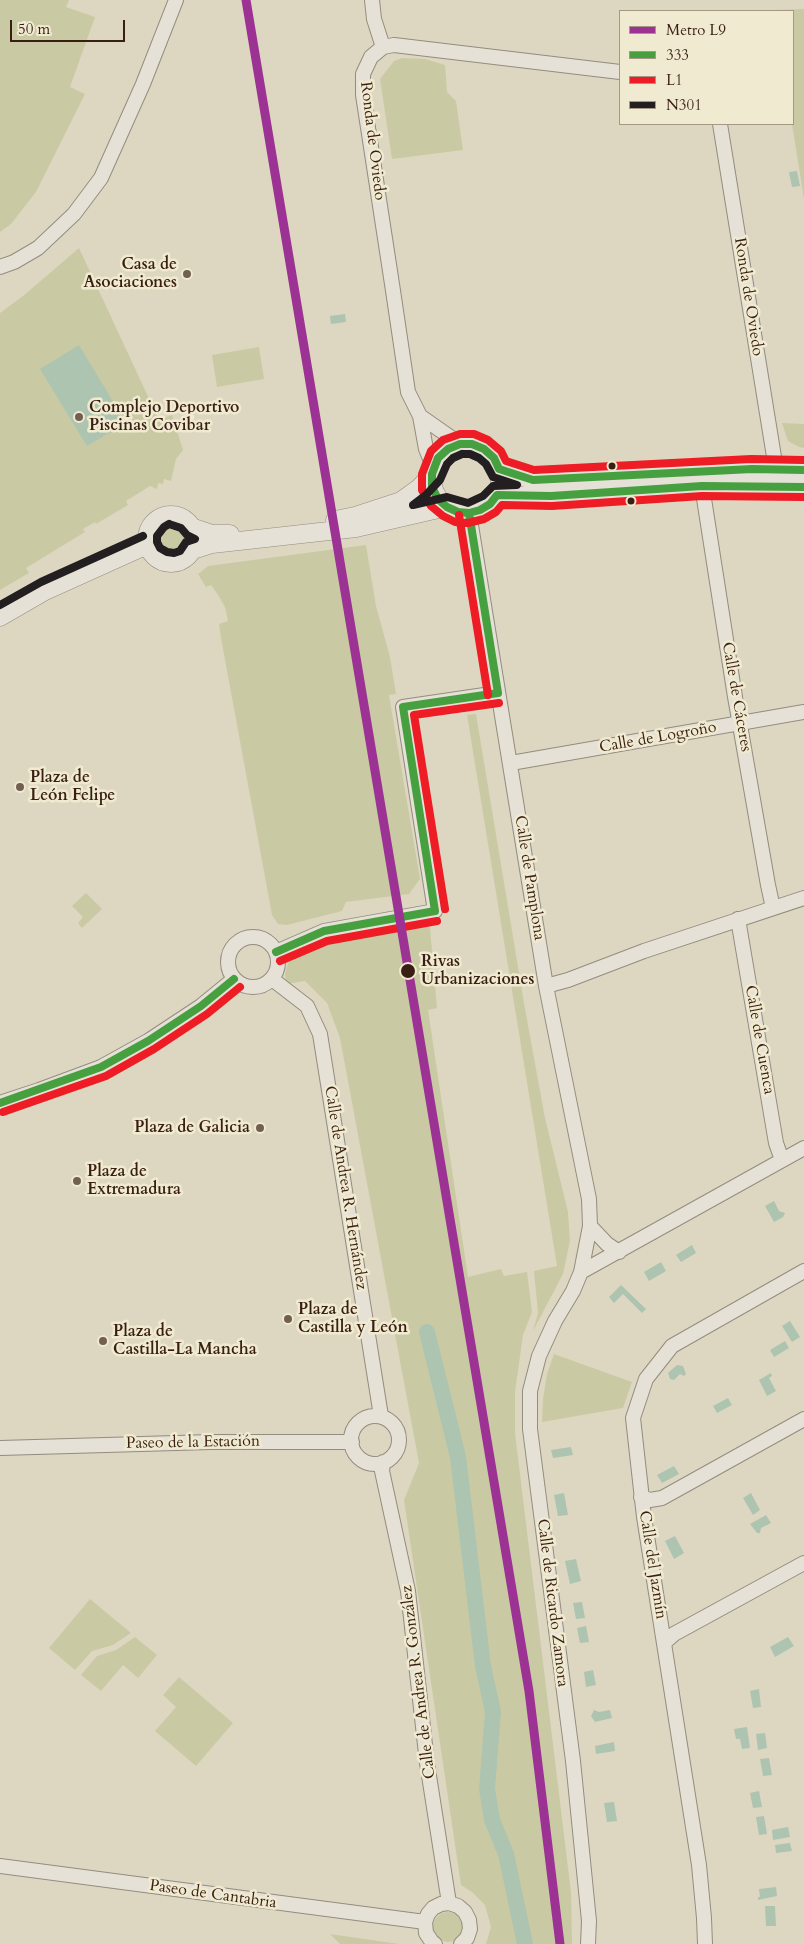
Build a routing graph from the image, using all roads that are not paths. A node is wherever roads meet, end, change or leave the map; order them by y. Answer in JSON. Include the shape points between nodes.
{"nodes":[{"id":1,"x":176,"y":0,"type":"edge"},
{"id":2,"x":372,"y":0,"type":"edge"},
{"id":3,"x":383,"y":47,"type":"junction"},
{"id":4,"x":619,"y":72,"type":"edge"},
{"id":5,"x":720,"y":125,"type":"edge"},
{"id":6,"x":0,"y":267,"type":"edge"},
{"id":7,"x":420,"y":416,"type":"junction"},
{"id":8,"x":460,"y":444,"type":"junction"},
{"id":9,"x":499,"y":469,"type":"junction"},
{"id":10,"x":776,"y":469,"type":"junction"},
{"id":11,"x":804,"y":470,"type":"edge"},
{"id":12,"x":433,"y":471,"type":"junction"},
{"id":13,"x":702,"y":486,"type":"junction"},
{"id":14,"x":804,"y":487,"type":"edge"},
{"id":15,"x":497,"y":495,"type":"junction"},
{"id":16,"x":447,"y":507,"type":"junction"},
{"id":17,"x":469,"y":513,"type":"junction"},
{"id":18,"x":194,"y":528,"type":"junction"},
{"id":19,"x":147,"y":545,"type":"junction"},
{"id":20,"x":194,"y":550,"type":"junction"},
{"id":21,"x":0,"y":617,"type":"edge"},
{"id":22,"x":498,"y":693,"type":"junction"},
{"id":23,"x":804,"y":712,"type":"edge"},
{"id":24,"x":741,"y":723,"type":"junction"},
{"id":25,"x":511,"y":763,"type":"junction"},
{"id":26,"x":804,"y":898,"type":"edge"},
{"id":27,"x":773,"y":908,"type":"junction"},
{"id":28,"x":738,"y":919,"type":"junction"},
{"id":29,"x":276,"y":952,"type":"junction"},
{"id":30,"x":234,"y":979,"type":"junction"},
{"id":31,"x":272,"y":979,"type":"junction"},
{"id":32,"x":546,"y":986,"type":"junction"},
{"id":33,"x":0,"y":1103,"type":"edge"},
{"id":34,"x":804,"y":1148,"type":"edge"},
{"id":35,"x":782,"y":1160,"type":"junction"},
{"id":36,"x":590,"y":1226,"type":"junction"},
{"id":37,"x":619,"y":1252,"type":"junction"},
{"id":38,"x":804,"y":1271,"type":"edge"},
{"id":39,"x":581,"y":1272,"type":"junction"},
{"id":40,"x":381,"y":1416,"type":"junction"},
{"id":41,"x":804,"y":1419,"type":"edge"},
{"id":42,"x":0,"y":1439,"type":"edge"},
{"id":43,"x":352,"y":1442,"type":"junction"},
{"id":44,"x":35,"y":1446,"type":"junction"},
{"id":45,"x":0,"y":1448,"type":"edge"},
{"id":46,"x":383,"y":1462,"type":"junction"},
{"id":47,"x":641,"y":1497,"type":"junction"},
{"id":48,"x":804,"y":1563,"type":"edge"},
{"id":49,"x":664,"y":1644,"type":"junction"},
{"id":50,"x":0,"y":1866,"type":"edge"},
{"id":51,"x":449,"y":1904,"type":"junction"},
{"id":52,"x":425,"y":1922,"type":"junction"},
{"id":53,"x":435,"y":1944,"type":"edge"},
{"id":54,"x":461,"y":1944,"type":"edge"},
{"id":55,"x":588,"y":1944,"type":"edge"},
{"id":56,"x":705,"y":1944,"type":"edge"}],
"edges":[{"from":1,"to":6,"type":"street","via":[[101,178],[74,214],[38,248]]},
{"from":2,"to":3,"type":"street"},
{"from":3,"to":4,"type":"street","via":[[441,49]]},
{"from":3,"to":7,"type":"street","name":"Ronda de Oviedo","via":[[371,57],[363,74],[363,94],[408,392]]},
{"from":5,"to":10,"type":"street","name":"Ronda de Oviedo"},
{"from":7,"to":8,"type":"street","name":"Ronda de Oviedo"},
{"from":7,"to":12,"type":"street","name":"Ronda de Oviedo"},
{"from":8,"to":9,"type":"street","via":[[484,449],[494,458]]},
{"from":8,"to":12,"type":"street","via":[[438,458]]},
{"from":9,"to":10,"type":"street","via":[[532,480]]},
{"from":9,"to":15,"type":"street"},
{"from":10,"to":11,"type":"street"},
{"from":12,"to":16,"type":"street","via":[[432,487]]},
{"from":12,"to":18,"type":"street","via":[[419,488],[401,501],[355,516],[250,534],[212,534]]},
{"from":13,"to":14,"type":"street"},
{"from":13,"to":15,"type":"street","via":[[551,496]]},
{"from":13,"to":24,"type":"street","name":"Calle de Cáceres"},
{"from":15,"to":17,"type":"street","via":[[490,504]]},
{"from":16,"to":17,"type":"street"},
{"from":16,"to":20,"type":"street","via":[[356,528],[212,544]]},
{"from":17,"to":22,"type":"street","name":"Calle de Pamplona"},
{"from":18,"to":19,"type":"street","via":[[178,515],[163,516],[151,525]]},
{"from":18,"to":20,"type":"street"},
{"from":19,"to":20,"type":"street","via":[[163,562],[175,563],[186,559]]},
{"from":19,"to":21,"type":"street","via":[[45,591]]},
{"from":22,"to":25,"type":"street","name":"Calle de Pamplona"},
{"from":22,"to":29,"type":"street","via":[[403,707],[435,911],[324,931]]},
{"from":23,"to":24,"type":"street","name":"Calle de Logroño"},
{"from":24,"to":25,"type":"street","name":"Calle de Logroño"},
{"from":24,"to":27,"type":"street","name":"Calle de Cáceres"},
{"from":25,"to":32,"type":"street","name":"Calle de Pamplona"},
{"from":26,"to":27,"type":"street"},
{"from":27,"to":28,"type":"street"},
{"from":28,"to":32,"type":"street"},
{"from":28,"to":35,"type":"street","name":"Calle de Cuenca","via":[[776,1143]]},
{"from":29,"to":30,"type":"street","via":[[258,937],[242,939],[230,950],[228,957]]},
{"from":29,"to":31,"type":"street","via":[[278,966]]},
{"from":30,"to":31,"type":"street","via":[[249,987],[258,987]]},
{"from":30,"to":33,"type":"street","via":[[148,1042],[101,1067]]},
{"from":31,"to":40,"type":"street","name":"Calle de Andrea R. Hernández","via":[[307,1006],[320,1034]]},
{"from":32,"to":36,"type":"street","name":"Calle de Pamplona","via":[[589,1199]]},
{"from":34,"to":35,"type":"street"},
{"from":35,"to":37,"type":"street"},
{"from":36,"to":37,"type":"street"},
{"from":36,"to":39,"type":"street","name":"Calle de Pamplona"},
{"from":37,"to":39,"type":"street"},
{"from":38,"to":47,"type":"street","name":"Calle del Jazmín","via":[[672,1346],[646,1379],[633,1418]]},
{"from":39,"to":55,"type":"street","name":"Calle de Ricardo Zamora","via":[[540,1356],[530,1391],[530,1429],[573,1761],[589,1921]]},
{"from":40,"to":43,"type":"street","via":[[360,1422]]},
{"from":40,"to":46,"type":"street","via":[[394,1424],[399,1438],[395,1453]]},
{"from":41,"to":47,"type":"street","via":[[662,1498],[650,1500]]},
{"from":42,"to":44,"type":"street","name":"Paseo de la Estación"},
{"from":43,"to":44,"type":"street","name":"Paseo de la Estación"},
{"from":43,"to":46,"type":"street","via":[[363,1459]]},
{"from":44,"to":45,"type":"street","name":"Paseo de la Estación"},
{"from":46,"to":51,"type":"street","name":"Calle de Andrea R. González","via":[[382,1471],[408,1591],[427,1763]]},
{"from":47,"to":49,"type":"street","name":"Calle del Jazmín"},
{"from":48,"to":49,"type":"street","via":[[674,1634]]},
{"from":49,"to":56,"type":"street","name":"Calle del Jazmín","via":[[698,1857]]},
{"from":50,"to":52,"type":"street","name":"Paseo de Cantabria"},
{"from":51,"to":52,"type":"street","via":[[434,1908]]},
{"from":51,"to":54,"type":"street","via":[[458,1906],[469,1920],[467,1938]]},
{"from":52,"to":53,"type":"street","via":[[426,1933]]}]}
